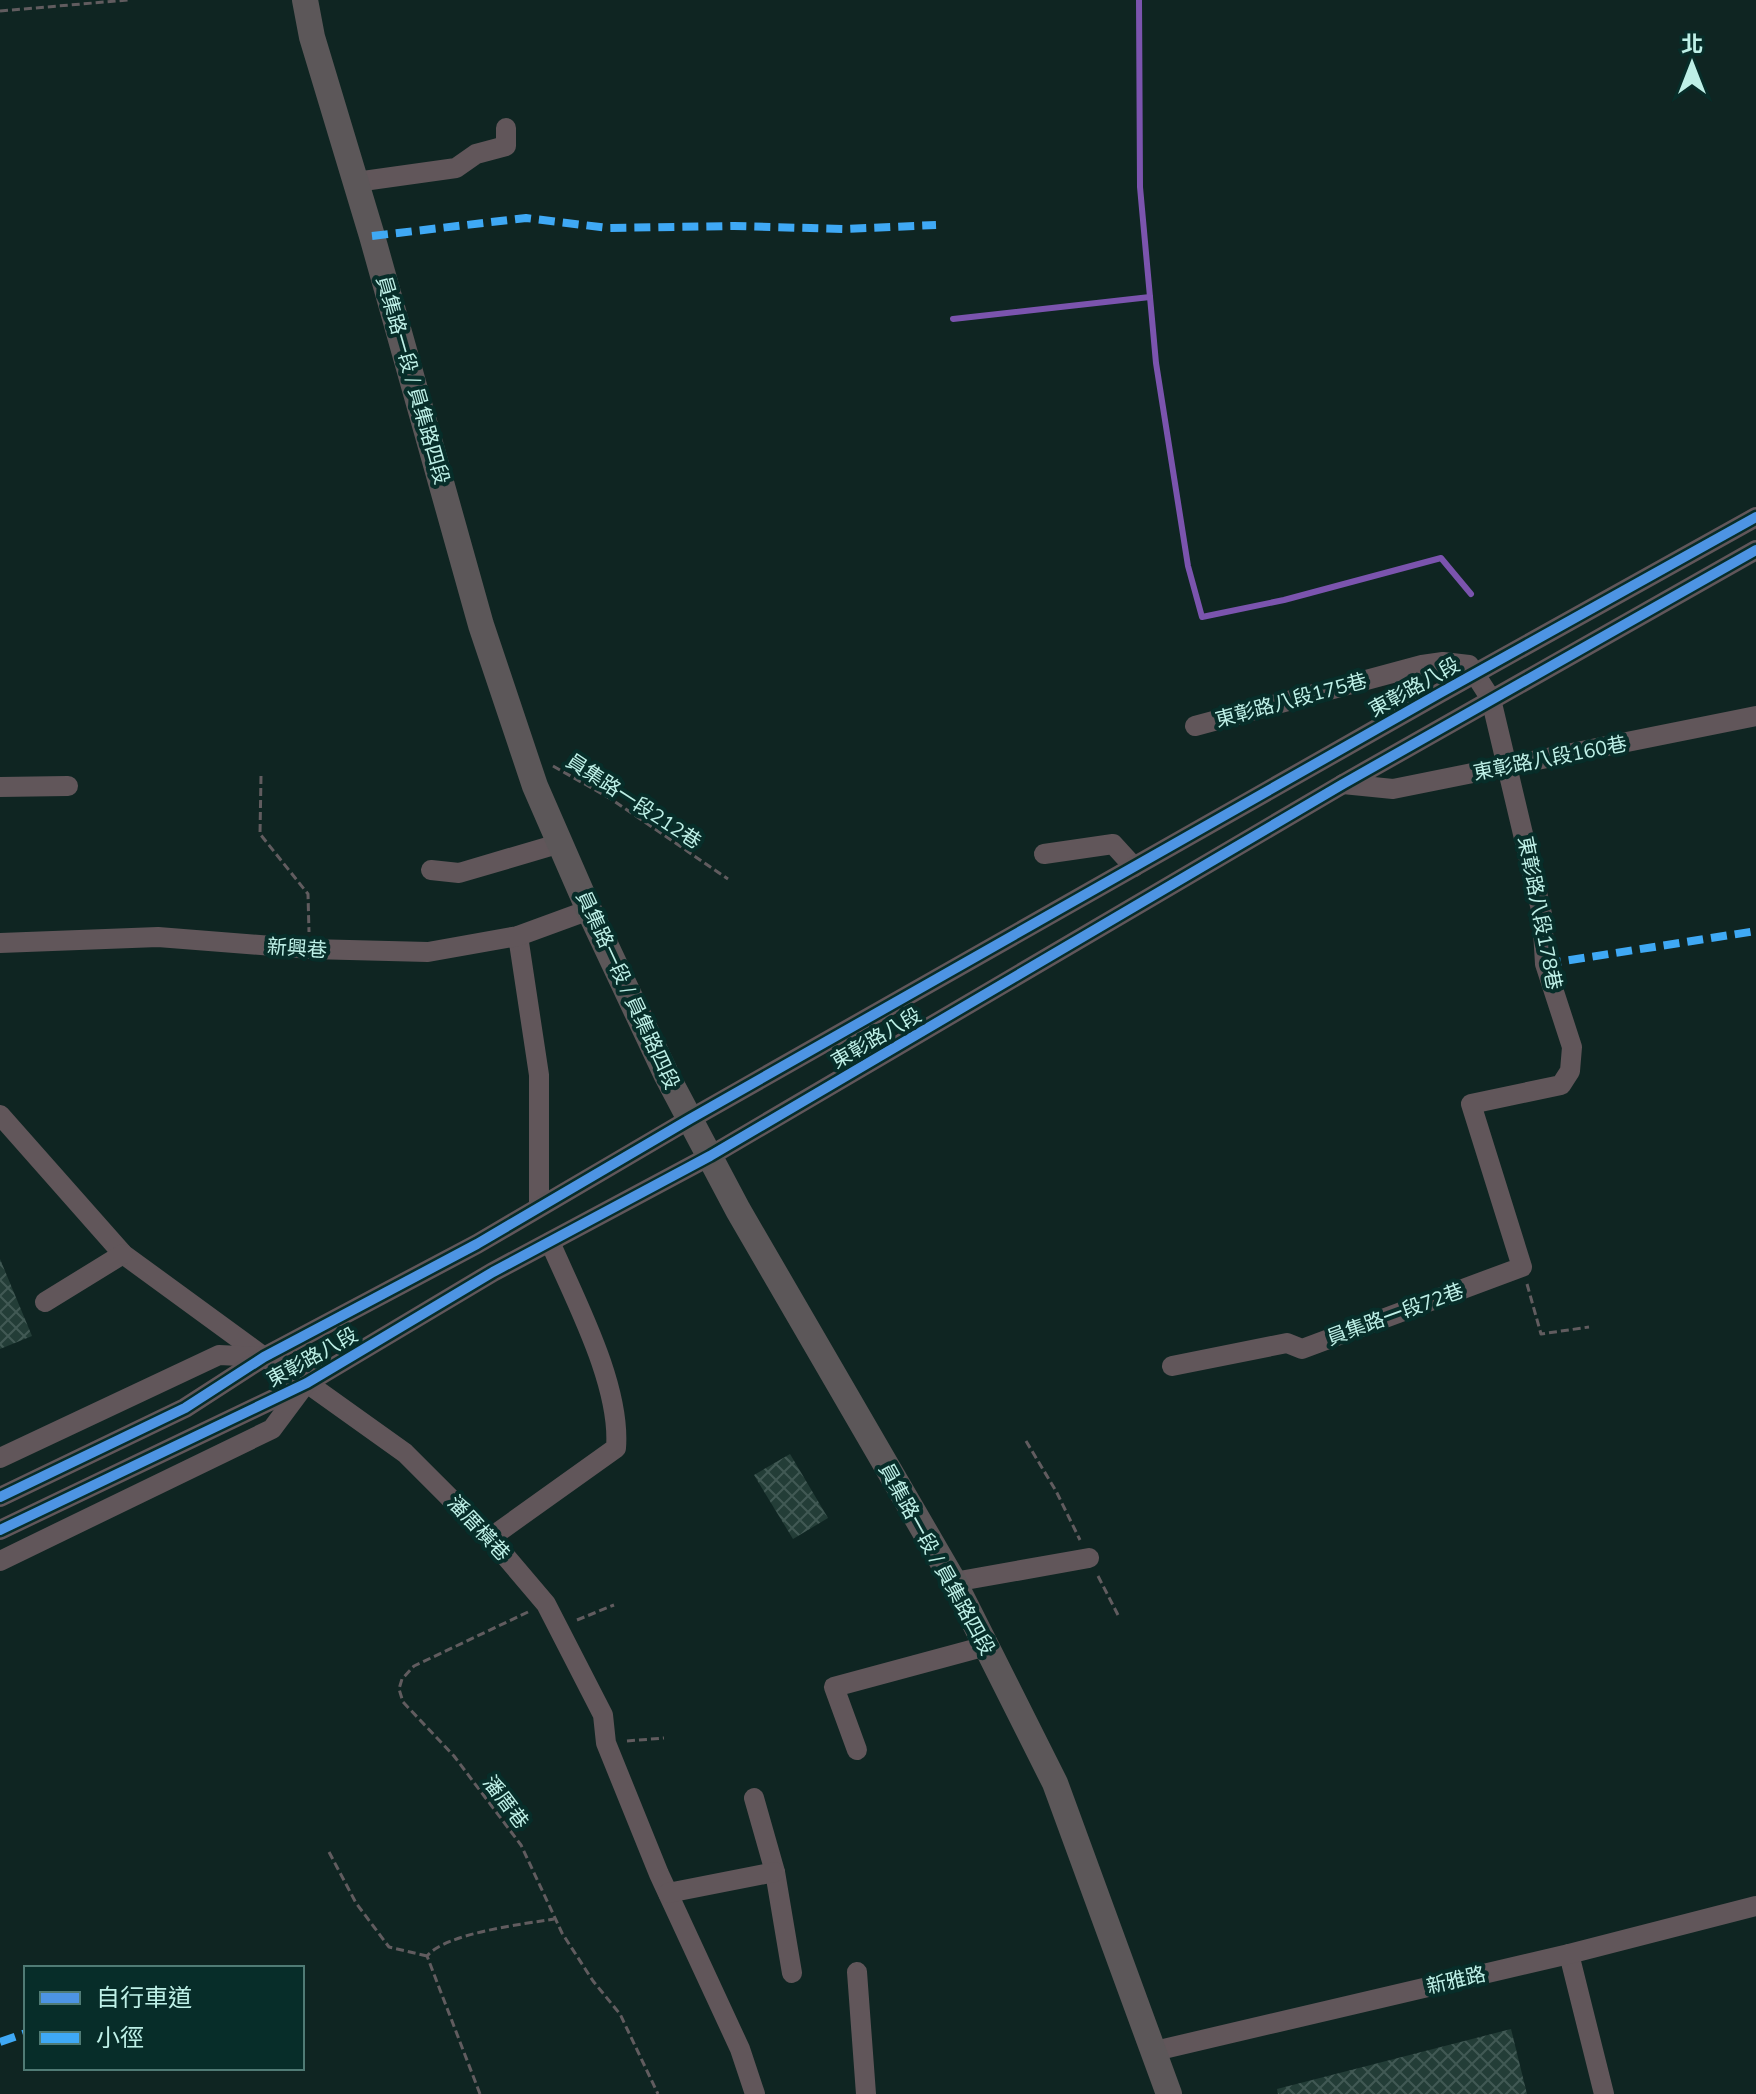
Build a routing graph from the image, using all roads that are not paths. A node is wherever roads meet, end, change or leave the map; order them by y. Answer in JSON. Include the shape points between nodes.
{"nodes":[{"id":1,"x":305,"y":0,"type":"edge"},
{"id":2,"x":506,"y":128,"type":"dead end"},
{"id":3,"x":356,"y":182,"type":"junction"},
{"id":4,"x":1756,"y":517,"type":"edge"},
{"id":5,"x":1756,"y":550,"type":"edge"},
{"id":6,"x":1476,"y":673,"type":"junction"},
{"id":7,"x":1491,"y":699,"type":"junction"},
{"id":8,"x":1756,"y":716,"type":"edge"},
{"id":9,"x":1195,"y":726,"type":"dead end"},
{"id":10,"x":1508,"y":767,"type":"junction"},
{"id":11,"x":1343,"y":784,"type":"junction"},
{"id":12,"x":68,"y":786,"type":"dead end"},
{"id":13,"x":0,"y":787,"type":"edge"},
{"id":14,"x":561,"y":843,"type":"junction"},
{"id":15,"x":1044,"y":854,"type":"dead end"},
{"id":16,"x":1134,"y":867,"type":"junction"},
{"id":17,"x":431,"y":870,"type":"dead end"},
{"id":18,"x":589,"y":910,"type":"junction"},
{"id":19,"x":518,"y":936,"type":"junction"},
{"id":20,"x":0,"y":943,"type":"edge"},
{"id":21,"x":0,"y":1115,"type":"edge"},
{"id":22,"x":690,"y":1119,"type":"junction"},
{"id":23,"x":710,"y":1156,"type":"junction"},
{"id":24,"x":539,"y":1205,"type":"junction"},
{"id":25,"x":550,"y":1242,"type":"junction"},
{"id":26,"x":123,"y":1254,"type":"junction"},
{"id":27,"x":1522,"y":1267,"type":"joint"},
{"id":28,"x":45,"y":1302,"type":"dead end"},
{"id":29,"x":264,"y":1357,"type":"junction"},
{"id":30,"x":1172,"y":1366,"type":"dead end"},
{"id":31,"x":307,"y":1383,"type":"junction"},
{"id":32,"x":0,"y":1458,"type":"edge"},
{"id":33,"x":0,"y":1497,"type":"edge"},
{"id":34,"x":0,"y":1530,"type":"edge"},
{"id":35,"x":490,"y":1538,"type":"junction"},
{"id":36,"x":1089,"y":1558,"type":"road end"},
{"id":37,"x":0,"y":1561,"type":"edge"},
{"id":38,"x":954,"y":1582,"type":"junction"},
{"id":39,"x":986,"y":1646,"type":"junction"},
{"id":40,"x":857,"y":1750,"type":"dead end"},
{"id":41,"x":754,"y":1798,"type":"dead end"},
{"id":42,"x":775,"y":1872,"type":"junction"},
{"id":43,"x":668,"y":1893,"type":"junction"},
{"id":44,"x":1756,"y":1906,"type":"edge"},
{"id":45,"x":1569,"y":1954,"type":"junction"},
{"id":46,"x":857,"y":1972,"type":"dead end"},
{"id":47,"x":792,"y":1973,"type":"dead end"},
{"id":48,"x":1155,"y":2051,"type":"junction"},
{"id":49,"x":755,"y":2094,"type":"edge"},
{"id":50,"x":866,"y":2094,"type":"edge"},
{"id":51,"x":1169,"y":2094,"type":"edge"},
{"id":52,"x":1604,"y":2094,"type":"edge"}],
"edges":[{"from":1,"to":3,"type":"main road","name":"員集路一段 / 員集路四段"},
{"from":2,"to":3,"type":"street","via":[[506,146],[476,154],[461,166]]},
{"from":3,"to":14,"type":"main road","name":"員集路一段 / 員集路四段","via":[[481,625],[535,786]]},
{"from":4,"to":6,"type":"street","name":"東彰路八段"},
{"from":5,"to":7,"type":"street","name":"東彰路八段"},
{"from":6,"to":7,"type":"street","name":"東彰路八段178巷"},
{"from":6,"to":9,"type":"street","name":"東彰路八段175巷","via":[[1469,665],[1422,665]]},
{"from":6,"to":16,"type":"street","name":"東彰路八段"},
{"from":7,"to":10,"type":"street","name":"東彰路八段178巷"},
{"from":7,"to":11,"type":"street","name":"東彰路八段"},
{"from":8,"to":10,"type":"street","name":"東彰路八段160巷"},
{"from":10,"to":11,"type":"street","name":"東彰路八段160巷","via":[[1393,789]]},
{"from":10,"to":27,"type":"street","name":"東彰路八段178巷","via":[[1542,914],[1545,964],[1572,1047],[1570,1071],[1561,1085],[1471,1104]]},
{"from":11,"to":23,"type":"street","name":"東彰路八段"},
{"from":12,"to":13,"type":"street"},
{"from":14,"to":17,"type":"street","via":[[459,873]]},
{"from":14,"to":18,"type":"main road","name":"員集路一段 / 員集路四段"},
{"from":15,"to":16,"type":"street","via":[[1113,844]]},
{"from":16,"to":22,"type":"street","name":"東彰路八段"},
{"from":18,"to":19,"type":"street","name":"新興巷"},
{"from":18,"to":22,"type":"main road","name":"員集路一段 / 員集路四段"},
{"from":19,"to":20,"type":"street","name":"新興巷","via":[[428,952],[158,937]]},
{"from":19,"to":24,"type":"street","via":[[539,1075]]},
{"from":21,"to":26,"type":"street","name":"潘厝橫巷"},
{"from":22,"to":23,"type":"main road","name":"員集路一段 / 員集路四段"},
{"from":22,"to":24,"type":"street","name":"東彰路八段"},
{"from":23,"to":25,"type":"street","name":"東彰路八段"},
{"from":23,"to":38,"type":"main road","name":"員集路一段 / 員集路四段"},
{"from":24,"to":29,"type":"street","name":"東彰路八段","via":[[477,1244]]},
{"from":25,"to":31,"type":"street","name":"東彰路八段"},
{"from":25,"to":35,"type":"street","via":[[613,1401],[616,1448]]},
{"from":26,"to":28,"type":"street"},
{"from":26,"to":29,"type":"street","name":"潘厝橫巷"},
{"from":27,"to":30,"type":"street","name":"員集路一段72巷","via":[[1302,1349],[1287,1343]]},
{"from":29,"to":31,"type":"street","name":"潘厝橫巷"},
{"from":29,"to":32,"type":"street","via":[[219,1355]]},
{"from":29,"to":33,"type":"street","name":"東彰路八段","via":[[185,1408]]},
{"from":31,"to":34,"type":"street","name":"東彰路八段"},
{"from":31,"to":35,"type":"street","name":"潘厝橫巷","via":[[405,1453]]},
{"from":31,"to":37,"type":"street","via":[[272,1429]]},
{"from":35,"to":43,"type":"street","name":"潘厝橫巷","via":[[546,1604],[603,1715],[606,1743]]},
{"from":36,"to":38,"type":"street"},
{"from":38,"to":39,"type":"main road","name":"員集路一段 / 員集路四段"},
{"from":39,"to":40,"type":"street","via":[[834,1687]]},
{"from":39,"to":48,"type":"main road","name":"員集路一段 / 員集路四段","via":[[1055,1783]]},
{"from":41,"to":42,"type":"street"},
{"from":42,"to":43,"type":"street"},
{"from":42,"to":47,"type":"street"},
{"from":43,"to":49,"type":"street","name":"潘厝橫巷","via":[[740,2049]]},
{"from":44,"to":45,"type":"street","name":"新雅路"},
{"from":45,"to":48,"type":"street","name":"新雅路"},
{"from":45,"to":52,"type":"street"},
{"from":46,"to":50,"type":"street"},
{"from":48,"to":51,"type":"main road","name":"員集路一段 / 員集路四段"}]}
